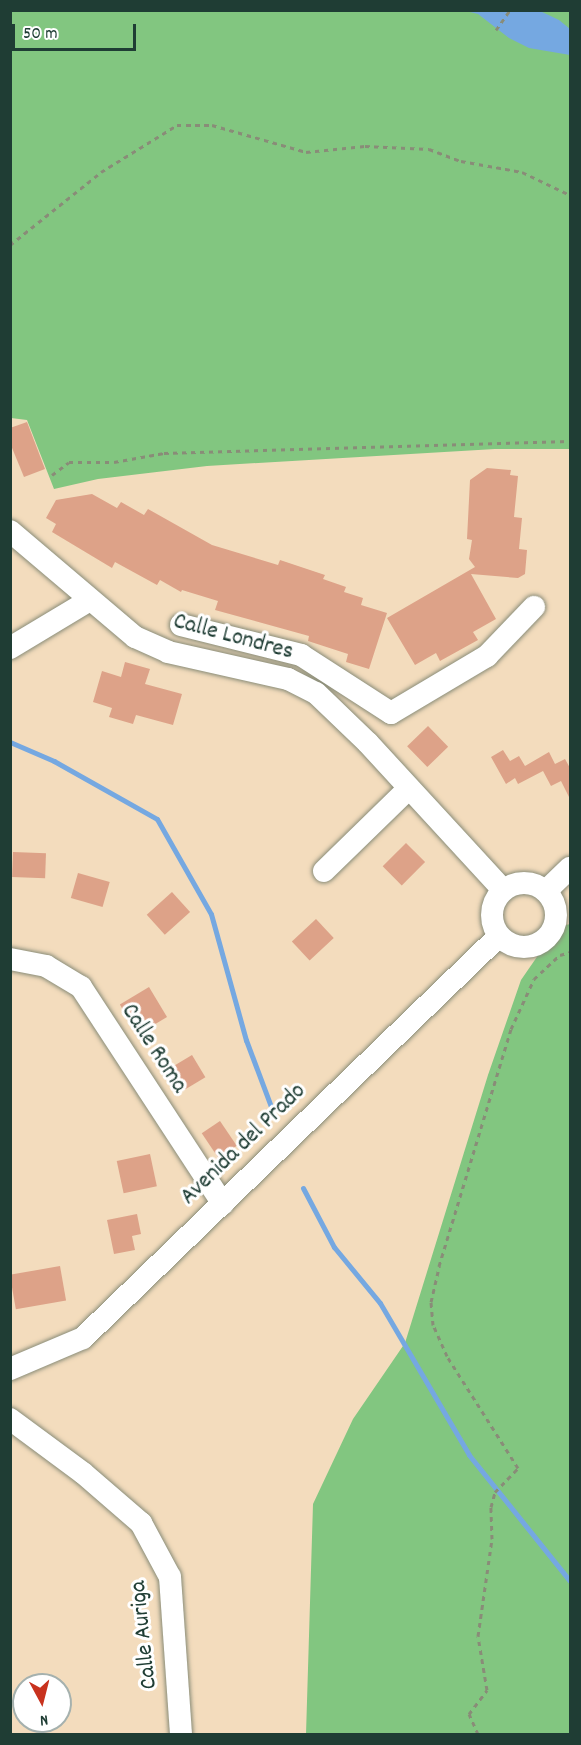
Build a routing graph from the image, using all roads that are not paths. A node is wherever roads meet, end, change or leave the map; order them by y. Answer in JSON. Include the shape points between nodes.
{"nodes":[{"id":1,"x":10,"y":531,"type":"edge"},
{"id":2,"x":90,"y":600,"type":"junction"},
{"id":3,"x":534,"y":607,"type":"dead end"},
{"id":4,"x":181,"y":626,"type":"dead end"},
{"id":5,"x":10,"y":648,"type":"edge"},
{"id":6,"x":391,"y":713,"type":"junction"},
{"id":7,"x":368,"y":743,"type":"junction"},
{"id":8,"x":408,"y":789,"type":"junction"},
{"id":9,"x":570,"y":868,"type":"edge"},
{"id":10,"x":324,"y":872,"type":"dead end"},
{"id":11,"x":502,"y":890,"type":"junction"},
{"id":12,"x":558,"y":903,"type":"edge"},
{"id":13,"x":499,"y":936,"type":"junction"},
{"id":14,"x":10,"y":959,"type":"edge"},
{"id":15,"x":223,"y":1204,"type":"junction"},
{"id":16,"x":10,"y":1369,"type":"edge"},
{"id":17,"x":10,"y":1419,"type":"edge"},
{"id":18,"x":182,"y":1734,"type":"edge"}],
"edges":[{"from":1,"to":2,"type":"street","name":"Calle Londres"},
{"from":2,"to":5,"type":"street"},
{"from":2,"to":7,"type":"street","name":"Calle Londres","via":[[135,637],[168,652],[288,679],[316,693]]},
{"from":3,"to":6,"type":"street","via":[[487,656]]},
{"from":4,"to":6,"type":"street","via":[[301,655]]},
{"from":6,"to":7,"type":"street"},
{"from":7,"to":8,"type":"street","name":"Calle Londres"},
{"from":8,"to":10,"type":"street"},
{"from":8,"to":11,"type":"street","name":"Calle Londres"},
{"from":9,"to":12,"type":"street"},
{"from":11,"to":12,"type":"street","via":[[517,883],[532,883]]},
{"from":11,"to":13,"type":"street","via":[[492,912]]},
{"from":12,"to":13,"type":"street","via":[[556,923],[549,936],[538,944],[518,946]]},
{"from":13,"to":15,"type":"street","name":"Avenida del Prado"},
{"from":14,"to":15,"type":"street","name":"Calle Roma","via":[[46,966],[81,987]]},
{"from":15,"to":16,"type":"street","name":"Avenida del Prado","via":[[84,1338]]},
{"from":17,"to":18,"type":"street","name":"Calle Auriga","via":[[83,1473],[141,1523],[170,1577]]}]}
